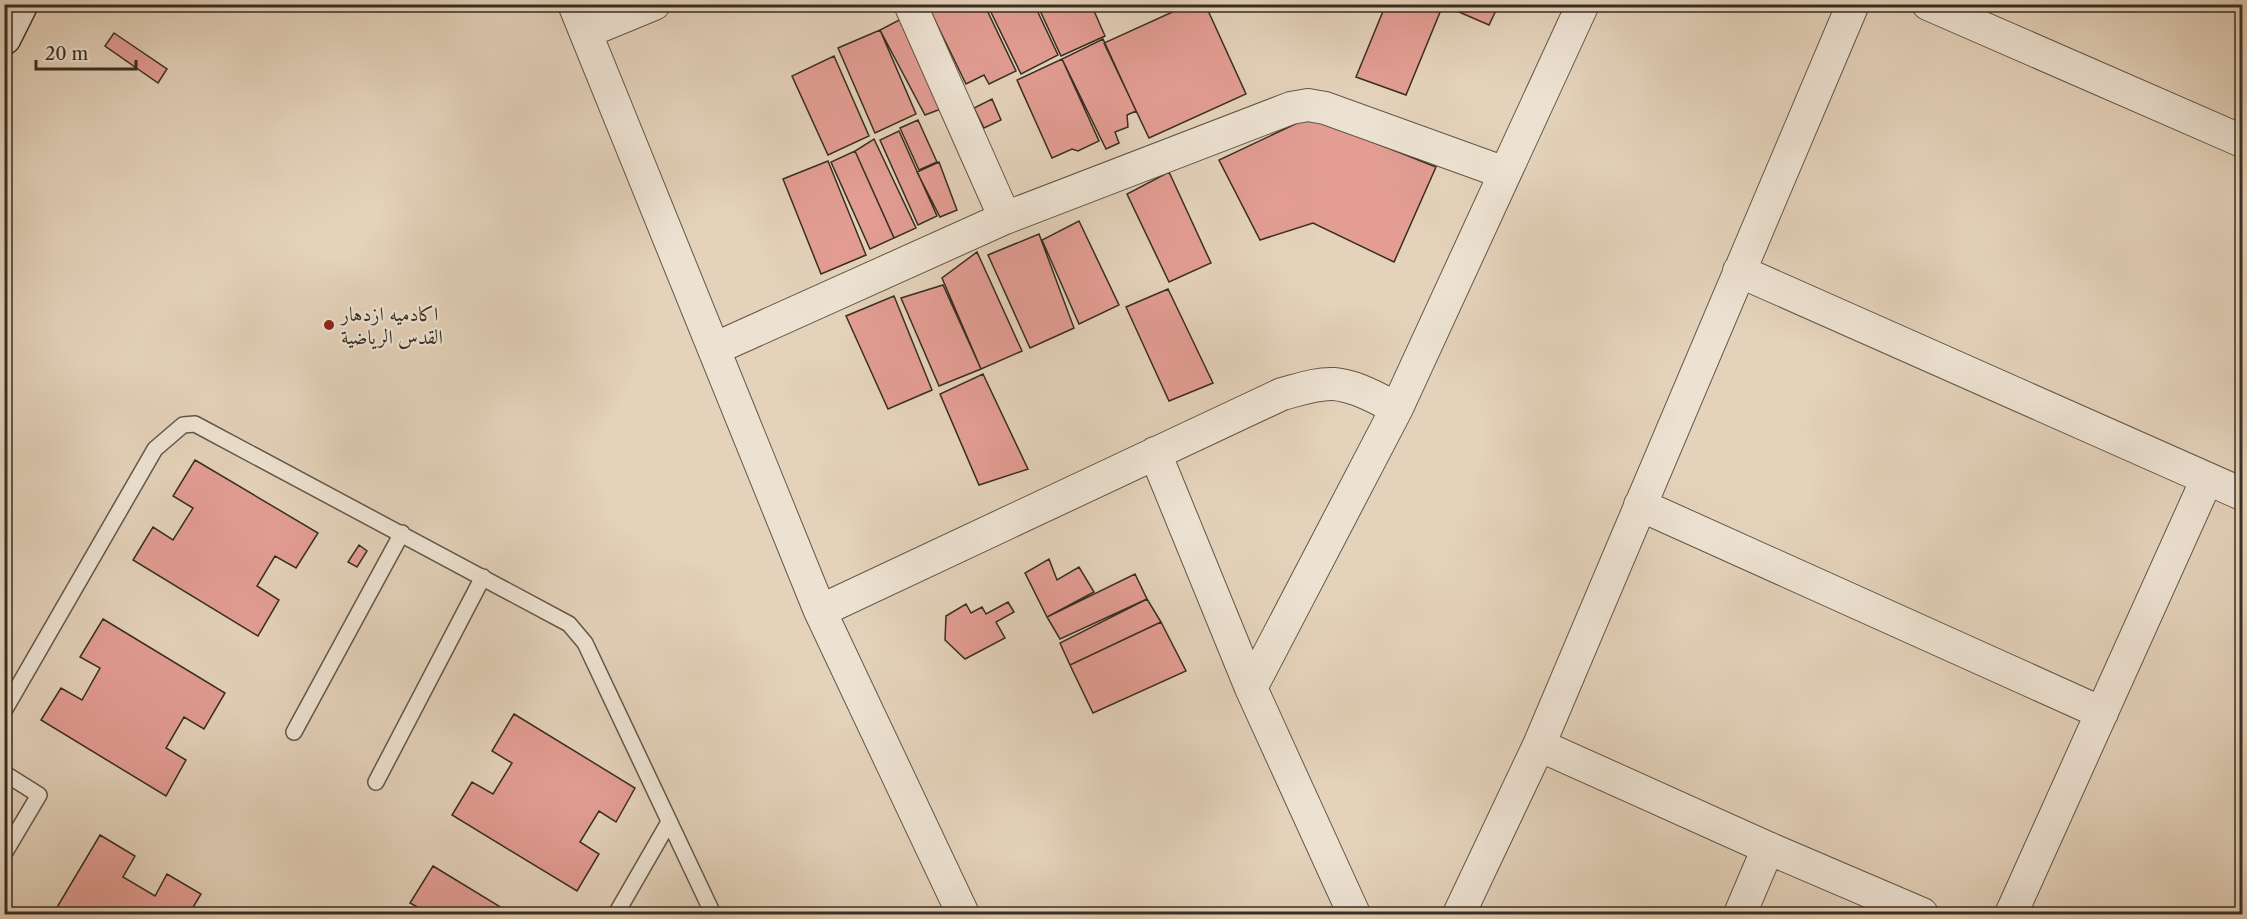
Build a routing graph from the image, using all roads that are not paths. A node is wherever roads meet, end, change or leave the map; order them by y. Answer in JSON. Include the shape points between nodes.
{"nodes":[{"id":1,"x":21,"y":4,"type":"edge"},
{"id":2,"x":654,"y":4,"type":"edge"},
{"id":3,"x":910,"y":4,"type":"edge"},
{"id":4,"x":1583,"y":4,"type":"edge"},
{"id":5,"x":1853,"y":4,"type":"edge"},
{"id":6,"x":1928,"y":4,"type":"edge"},
{"id":7,"x":580,"y":18,"type":"edge"},
{"id":8,"x":4,"y":38,"type":"edge"},
{"id":9,"x":2242,"y":141,"type":"edge"},
{"id":10,"x":1505,"y":174,"type":"junction"},
{"id":11,"x":1005,"y":218,"type":"junction"},
{"id":12,"x":1739,"y":271,"type":"junction"},
{"id":13,"x":714,"y":349,"type":"junction"},
{"id":14,"x":1397,"y":408,"type":"junction"},
{"id":15,"x":1155,"y":453,"type":"junction"},
{"id":16,"x":2207,"y":479,"type":"junction"},
{"id":17,"x":2242,"y":494,"type":"edge"},
{"id":18,"x":1640,"y":505,"type":"junction"},
{"id":19,"x":402,"y":533,"type":"junction"},
{"id":20,"x":483,"y":577,"type":"junction"},
{"id":21,"x":820,"y":611,"type":"junction"},
{"id":22,"x":1251,"y":687,"type":"junction"},
{"id":23,"x":4,"y":711,"type":"edge"},
{"id":24,"x":2102,"y":713,"type":"junction"},
{"id":25,"x":294,"y":732,"type":"dead end"},
{"id":26,"x":1539,"y":745,"type":"junction"},
{"id":27,"x":4,"y":773,"type":"edge"},
{"id":28,"x":376,"y":782,"type":"dead end"},
{"id":29,"x":669,"y":822,"type":"junction"},
{"id":30,"x":1768,"y":848,"type":"junction"},
{"id":31,"x":4,"y":854,"type":"edge"},
{"id":32,"x":616,"y":915,"type":"edge"},
{"id":33,"x":713,"y":915,"type":"edge"},
{"id":34,"x":963,"y":915,"type":"edge"},
{"id":35,"x":1354,"y":915,"type":"edge"},
{"id":36,"x":1459,"y":915,"type":"edge"},
{"id":37,"x":1740,"y":915,"type":"edge"},
{"id":38,"x":1922,"y":915,"type":"edge"},
{"id":39,"x":2011,"y":915,"type":"edge"}],
"edges":[{"from":1,"to":8,"type":"main road"},
{"from":2,"to":7,"type":"street"},
{"from":3,"to":11,"type":"street"},
{"from":4,"to":10,"type":"street"},
{"from":5,"to":12,"type":"street"},
{"from":6,"to":9,"type":"street"},
{"from":7,"to":13,"type":"street"},
{"from":10,"to":11,"type":"street","via":[[1308,105],[1291,108]]},
{"from":10,"to":14,"type":"street"},
{"from":11,"to":13,"type":"street"},
{"from":12,"to":16,"type":"street"},
{"from":12,"to":18,"type":"street"},
{"from":13,"to":21,"type":"street"},
{"from":14,"to":15,"type":"street","via":[[1356,389],[1333,384],[1309,387],[1282,394]]},
{"from":14,"to":22,"type":"street"},
{"from":15,"to":21,"type":"street"},
{"from":15,"to":22,"type":"street"},
{"from":16,"to":17,"type":"street"},
{"from":16,"to":24,"type":"street"},
{"from":18,"to":24,"type":"street"},
{"from":18,"to":26,"type":"street"},
{"from":19,"to":20,"type":"lane"},
{"from":19,"to":23,"type":"lane","via":[[195,424],[183,425],[155,450]]},
{"from":19,"to":25,"type":"lane"},
{"from":20,"to":28,"type":"lane"},
{"from":20,"to":29,"type":"lane","via":[[569,624],[585,643]]},
{"from":21,"to":34,"type":"street"},
{"from":22,"to":35,"type":"street"},
{"from":24,"to":39,"type":"street"},
{"from":26,"to":30,"type":"street"},
{"from":26,"to":36,"type":"street"},
{"from":27,"to":31,"type":"lane","via":[[39,795]]},
{"from":29,"to":32,"type":"lane"},
{"from":29,"to":33,"type":"lane"},
{"from":30,"to":37,"type":"street"},
{"from":30,"to":38,"type":"street"}]}
